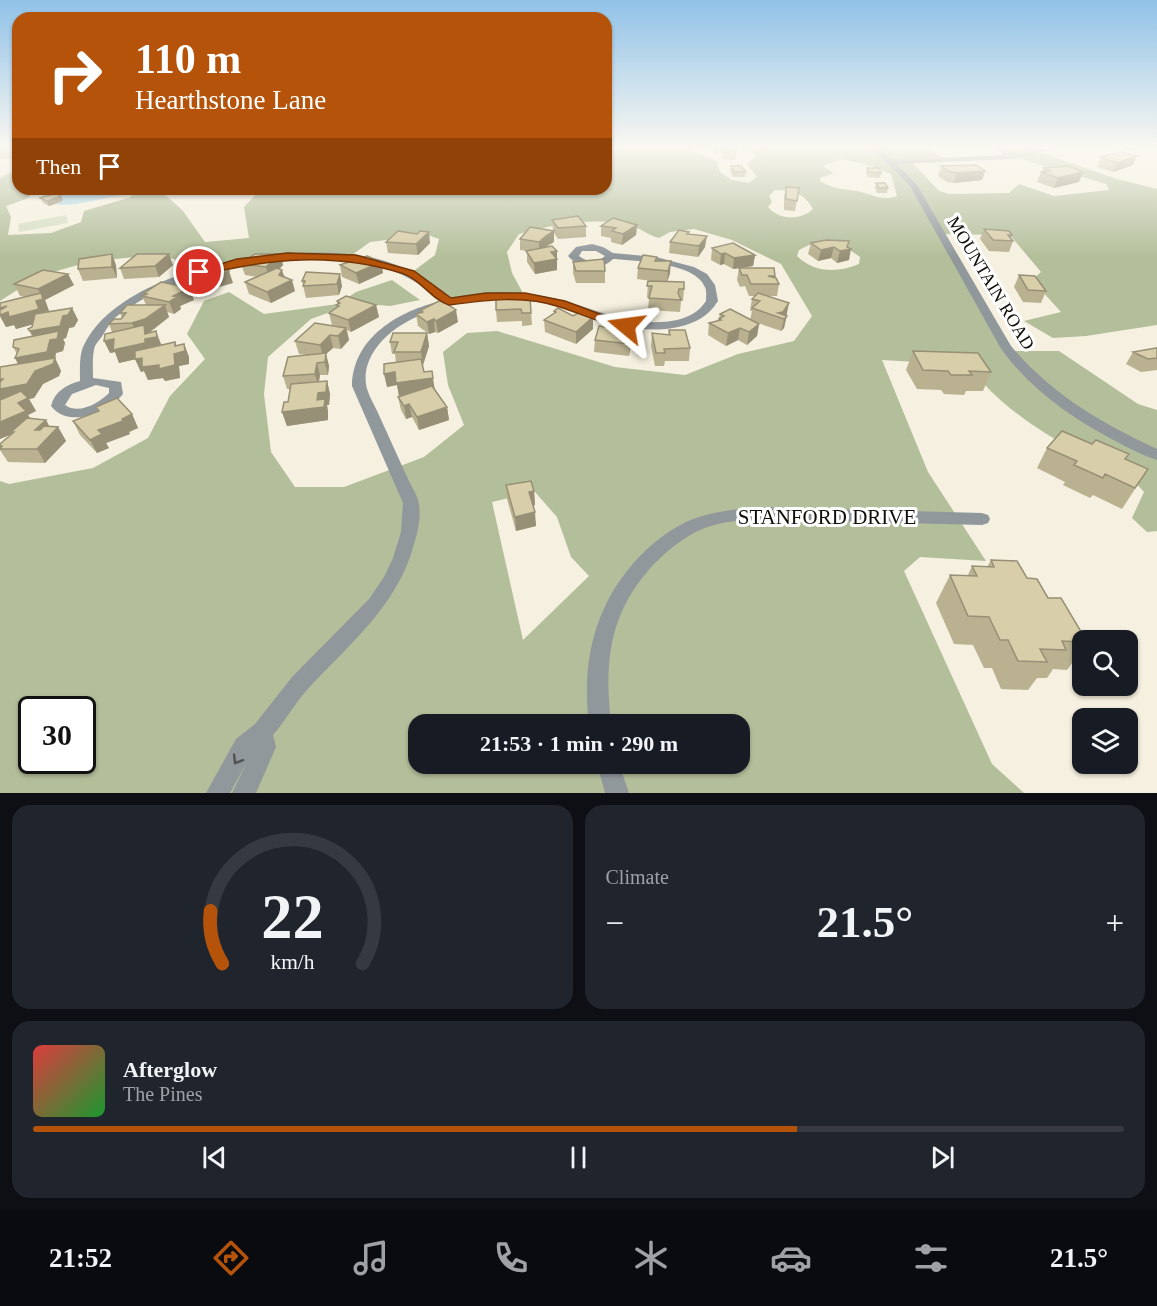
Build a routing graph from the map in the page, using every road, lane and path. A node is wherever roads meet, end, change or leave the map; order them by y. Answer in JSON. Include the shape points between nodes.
{"nodes":[{"id":1,"x":912,"y":184,"type":"edge"},
{"id":2,"x":610,"y":256,"type":"dead end"},
{"id":3,"x":449,"y":302,"type":"junction"},
{"id":4,"x":86,"y":383,"type":"dead end"},
{"id":5,"x":1157,"y":455,"type":"edge"},
{"id":6,"x":982,"y":519,"type":"dead end"},
{"id":7,"x":599,"y":714,"type":"edge"},
{"id":8,"x":262,"y":733,"type":"junction"},
{"id":9,"x":611,"y":774,"type":"edge"},
{"id":10,"x":218,"y":793,"type":"edge"},
{"id":11,"x":244,"y":793,"type":"edge"},
{"id":12,"x":616,"y":793,"type":"edge"}],
"edges":[{"from":1,"to":5,"type":"street","name":"MOUNTAIN ROAD","via":[[1019,366],[1068,408]]},
{"from":2,"to":3,"type":"street","via":[[683,266],[709,284],[712,301],[704,312],[687,321],[652,327],[614,323],[561,303],[525,297],[486,296]]},
{"from":3,"to":4,"type":"street","via":[[411,273],[356,258],[287,256],[237,262],[162,286],[112,315],[90,339],[83,367]]},
{"from":3,"to":8,"type":"street","via":[[416,313],[387,330],[367,350],[358,374],[363,400],[411,503],[406,553],[373,607],[279,706]]},
{"from":6,"to":7,"type":"street","name":"STANFORD DRIVE","via":[[761,513],[731,516],[686,529],[645,561],[612,605],[597,665]]},
{"from":8,"to":10,"type":"street","one_way":true,"via":[[248,741]]},
{"from":8,"to":11,"type":"street","via":[[265,747]]},
{"from":9,"to":12,"type":"street"}]}
